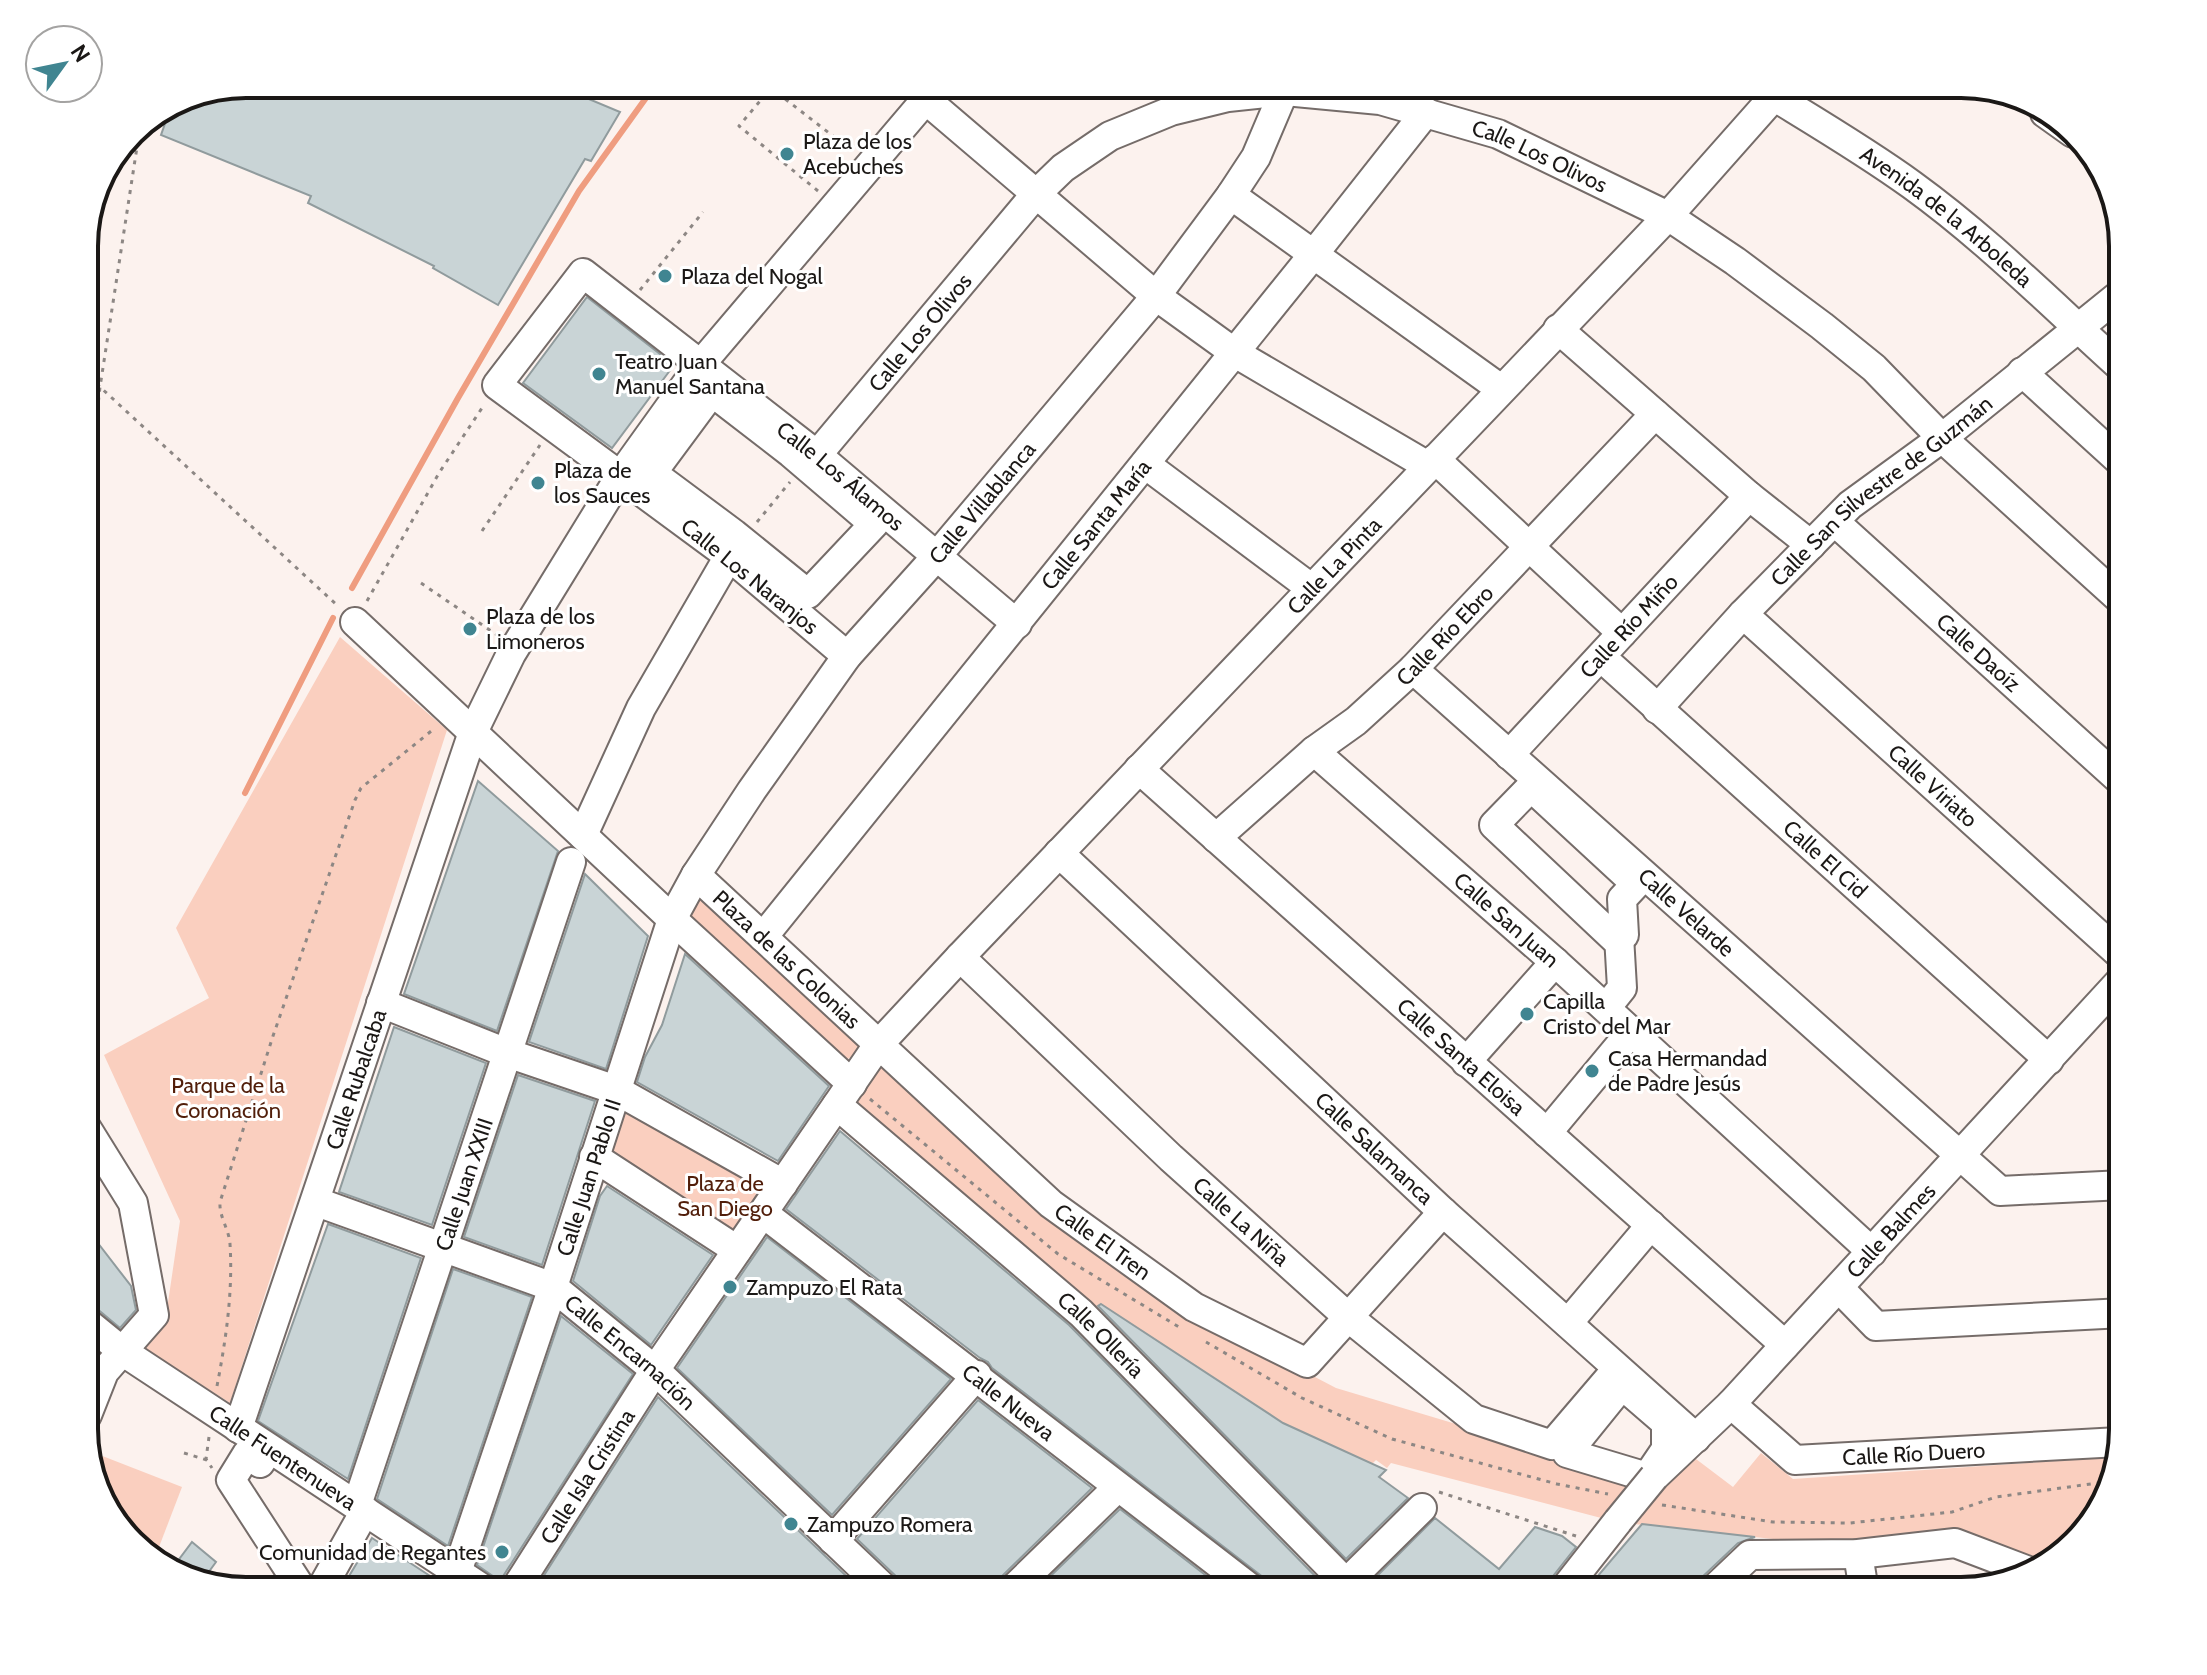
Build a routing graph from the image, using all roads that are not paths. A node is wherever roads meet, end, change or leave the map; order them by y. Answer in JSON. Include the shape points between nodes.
{"nodes":[{"id":1,"x":926,"y":98,"type":"edge"},
{"id":2,"x":939,"y":98,"type":"edge"},
{"id":3,"x":1224,"y":98,"type":"edge"},
{"id":4,"x":1282,"y":98,"type":"edge"},
{"id":5,"x":1364,"y":98,"type":"edge"},
{"id":6,"x":1763,"y":98,"type":"edge"},
{"id":7,"x":1786,"y":98,"type":"edge"},
{"id":8,"x":1426,"y":112,"type":"junction"},
{"id":9,"x":1035,"y":195,"type":"junction"},
{"id":10,"x":1231,"y":195,"type":"junction"},
{"id":11,"x":1668,"y":216,"type":"junction"},
{"id":12,"x":1313,"y":255,"type":"junction"},
{"id":13,"x":1156,"y":296,"type":"junction"},
{"id":14,"x":2109,"y":303,"type":"edge"},
{"id":15,"x":2077,"y":328,"type":"junction"},
{"id":16,"x":1558,"y":329,"type":"junction"},
{"id":17,"x":1235,"y":353,"type":"junction"},
{"id":18,"x":2109,"y":357,"type":"edge"},
{"id":19,"x":700,"y":365,"type":"junction"},
{"id":20,"x":2022,"y":372,"type":"junction"},
{"id":21,"x":497,"y":385,"type":"joint"},
{"id":22,"x":1501,"y":389,"type":"junction"},
{"id":23,"x":1655,"y":414,"type":"junction"},
{"id":24,"x":1942,"y":438,"type":"junction"},
{"id":25,"x":2109,"y":451,"type":"edge"},
{"id":26,"x":811,"y":460,"type":"junction"},
{"id":27,"x":1432,"y":462,"type":"junction"},
{"id":28,"x":1145,"y":464,"type":"junction"},
{"id":29,"x":621,"y":475,"type":"junction"},
{"id":30,"x":1749,"y":496,"type":"junction"},
{"id":31,"x":1835,"y":522,"type":"junction"},
{"id":32,"x":1811,"y":545,"type":"junction"},
{"id":33,"x":1529,"y":547,"type":"junction"},
{"id":34,"x":736,"y":548,"type":"junction"},
{"id":35,"x":936,"y":557,"type":"junction"},
{"id":36,"x":1311,"y":588,"type":"junction"},
{"id":37,"x":2109,"y":589,"type":"edge"},
{"id":38,"x":1743,"y":614,"type":"junction"},
{"id":39,"x":355,"y":622,"type":"road end"},
{"id":40,"x":1017,"y":624,"type":"junction"},
{"id":41,"x":1622,"y":633,"type":"junction"},
{"id":42,"x":847,"y":656,"type":"junction"},
{"id":43,"x":1601,"y":657,"type":"junction"},
{"id":44,"x":1413,"y":669,"type":"junction"},
{"id":45,"x":1657,"y":709,"type":"junction"},
{"id":46,"x":473,"y":732,"type":"junction"},
{"id":47,"x":1314,"y":751,"type":"junction"},
{"id":48,"x":1509,"y":755,"type":"junction"},
{"id":49,"x":1139,"y":769,"type":"junction"},
{"id":50,"x":2109,"y":770,"type":"edge"},
{"id":51,"x":583,"y":835,"type":"junction"},
{"id":52,"x":1216,"y":838,"type":"junction"},
{"id":53,"x":1059,"y":853,"type":"junction"},
{"id":54,"x":571,"y":862,"type":"dead end"},
{"id":55,"x":696,"y":875,"type":"junction"},
{"id":56,"x":672,"y":919,"type":"junction"},
{"id":57,"x":1619,"y":936,"type":"junction"},
{"id":58,"x":763,"y":937,"type":"junction"},
{"id":59,"x":2109,"y":944,"type":"edge"},
{"id":60,"x":960,"y":957,"type":"junction"},
{"id":61,"x":1555,"y":962,"type":"junction"},
{"id":62,"x":2109,"y":994,"type":"edge"},
{"id":63,"x":381,"y":1003,"type":"junction"},
{"id":64,"x":1606,"y":1008,"type":"junction"},
{"id":65,"x":1631,"y":1032,"type":"junction"},
{"id":66,"x":878,"y":1045,"type":"junction"},
{"id":67,"x":507,"y":1053,"type":"junction"},
{"id":68,"x":2049,"y":1060,"type":"junction"},
{"id":69,"x":1466,"y":1062,"type":"junction"},
{"id":70,"x":616,"y":1090,"type":"junction"},
{"id":71,"x":844,"y":1095,"type":"junction"},
{"id":72,"x":1547,"y":1133,"type":"junction"},
{"id":73,"x":98,"y":1147,"type":"edge"},
{"id":74,"x":594,"y":1157,"type":"junction"},
{"id":75,"x":1960,"y":1157,"type":"junction"},
{"id":76,"x":783,"y":1184,"type":"junction"},
{"id":77,"x":2109,"y":1186,"type":"edge"},
{"id":78,"x":317,"y":1202,"type":"junction"},
{"id":79,"x":1443,"y":1212,"type":"junction"},
{"id":80,"x":763,"y":1213,"type":"junction"},
{"id":81,"x":1651,"y":1225,"type":"junction"},
{"id":82,"x":441,"y":1247,"type":"junction"},
{"id":83,"x":737,"y":1250,"type":"junction"},
{"id":84,"x":1872,"y":1252,"type":"junction"},
{"id":85,"x":553,"y":1287,"type":"junction"},
{"id":86,"x":1839,"y":1288,"type":"junction"},
{"id":87,"x":2109,"y":1314,"type":"edge"},
{"id":88,"x":1348,"y":1317,"type":"junction"},
{"id":89,"x":1568,"y":1323,"type":"junction"},
{"id":90,"x":98,"y":1331,"type":"edge"},
{"id":91,"x":1785,"y":1345,"type":"junction"},
{"id":92,"x":122,"y":1351,"type":"junction"},
{"id":93,"x":655,"y":1370,"type":"junction"},
{"id":94,"x":977,"y":1375,"type":"junction"},
{"id":95,"x":1620,"y":1377,"type":"junction"},
{"id":96,"x":98,"y":1387,"type":"edge"},
{"id":97,"x":1731,"y":1404,"type":"junction"},
{"id":98,"x":238,"y":1428,"type":"junction"},
{"id":99,"x":1696,"y":1438,"type":"junction"},
{"id":100,"x":2108,"y":1443,"type":"edge"},
{"id":101,"x":269,"y":1448,"type":"junction"},
{"id":102,"x":1118,"y":1487,"type":"junction"},
{"id":103,"x":361,"y":1508,"type":"junction"},
{"id":104,"x":1422,"y":1508,"type":"road end"},
{"id":105,"x":833,"y":1540,"type":"junction"},
{"id":106,"x":1858,"y":1554,"type":"junction"},
{"id":107,"x":2016,"y":1566,"type":"edge"},
{"id":108,"x":457,"y":1572,"type":"junction"},
{"id":109,"x":293,"y":1577,"type":"edge"},
{"id":110,"x":327,"y":1577,"type":"edge"},
{"id":111,"x":465,"y":1577,"type":"edge"},
{"id":112,"x":523,"y":1577,"type":"edge"},
{"id":113,"x":872,"y":1577,"type":"edge"},
{"id":114,"x":1025,"y":1577,"type":"edge"},
{"id":115,"x":1236,"y":1577,"type":"edge"},
{"id":116,"x":1335,"y":1577,"type":"edge"},
{"id":117,"x":1356,"y":1577,"type":"edge"},
{"id":118,"x":1574,"y":1577,"type":"edge"},
{"id":119,"x":1727,"y":1577,"type":"edge"},
{"id":120,"x":1862,"y":1577,"type":"edge"}],
"edges":[{"from":1,"to":19,"type":"street"},
{"from":2,"to":9,"type":"street"},
{"from":3,"to":9,"type":"street","name":"Calle Los Olivos","via":[[1171,111],[1110,136]]},
{"from":4,"to":10,"type":"street","name":"Calle Villablanca","via":[[1256,157]]},
{"from":5,"to":8,"type":"street","name":"Calle Los Olivos"},
{"from":6,"to":11,"type":"street","name":"Calle La Pinta"},
{"from":7,"to":15,"type":"street","name":"Avenida de la Arboleda","via":[[1914,187],[1992,249]]},
{"from":8,"to":11,"type":"street","name":"Calle Los Olivos","via":[[1498,134]]},
{"from":8,"to":12,"type":"street","name":"Calle Santa María"},
{"from":9,"to":13,"type":"street"},
{"from":9,"to":26,"type":"street","name":"Calle Los Olivos"},
{"from":10,"to":12,"type":"street"},
{"from":10,"to":13,"type":"street","name":"Calle Villablanca"},
{"from":11,"to":16,"type":"street","name":"Calle La Pinta"},
{"from":11,"to":24,"type":"street","name":"Calle Los Olivos","via":[[1874,368]]},
{"from":12,"to":17,"type":"street","name":"Calle Santa María"},
{"from":12,"to":22,"type":"street"},
{"from":13,"to":17,"type":"street"},
{"from":13,"to":35,"type":"street","name":"Calle Villablanca"},
{"from":14,"to":15,"type":"street","name":"Calle San Silvestre de Guzmán"},
{"from":15,"to":18,"type":"street","name":"Avenida de la Arboleda"},
{"from":15,"to":20,"type":"street","name":"Calle San Silvestre de Guzmán"},
{"from":16,"to":22,"type":"street","name":"Calle La Pinta"},
{"from":16,"to":23,"type":"street"},
{"from":17,"to":27,"type":"street"},
{"from":17,"to":28,"type":"street","name":"Calle Santa María"},
{"from":19,"to":21,"type":"street","name":"Calle Los Álamos","via":[[583,273]]},
{"from":19,"to":26,"type":"street","name":"Calle Los Álamos"},
{"from":19,"to":29,"type":"street"},
{"from":20,"to":24,"type":"street","name":"Calle San Silvestre de Guzmán"},
{"from":20,"to":25,"type":"street"},
{"from":21,"to":29,"type":"street","name":"Calle Los Naranjos"},
{"from":22,"to":27,"type":"street","name":"Calle La Pinta"},
{"from":23,"to":30,"type":"street"},
{"from":23,"to":33,"type":"street","name":"Calle Río Ebro"},
{"from":24,"to":31,"type":"street","name":"Calle San Silvestre de Guzmán","via":[[1850,505]]},
{"from":24,"to":37,"type":"street","name":"Calle Los Olivos"},
{"from":26,"to":34,"type":"street","via":[[874,524],[808,594]]},
{"from":26,"to":34,"type":"street","via":[[712,392],[652,473]]},
{"from":26,"to":35,"type":"street","name":"Calle Los Álamos"},
{"from":27,"to":33,"type":"street"},
{"from":27,"to":36,"type":"street","name":"Calle La Pinta"},
{"from":28,"to":36,"type":"street"},
{"from":28,"to":40,"type":"street","name":"Calle Santa María"},
{"from":29,"to":34,"type":"street","name":"Calle Los Naranjos"},
{"from":29,"to":46,"type":"street","via":[[515,648]]},
{"from":30,"to":32,"type":"street"},
{"from":30,"to":41,"type":"street","name":"Calle Río Miño"},
{"from":31,"to":32,"type":"street","name":"Calle San Silvestre de Guzmán"},
{"from":31,"to":50,"type":"street","name":"Calle Daoíz"},
{"from":32,"to":38,"type":"street","name":"Calle San Silvestre de Guzmán"},
{"from":33,"to":41,"type":"street"},
{"from":33,"to":44,"type":"street","name":"Calle Río Ebro"},
{"from":34,"to":42,"type":"street","name":"Calle Los Naranjos"},
{"from":34,"to":51,"type":"street","via":[[641,708]]},
{"from":35,"to":40,"type":"street","name":"Calle Los Álamos"},
{"from":35,"to":42,"type":"street","name":"Calle Villablanca"},
{"from":36,"to":49,"type":"street","name":"Calle La Pinta"},
{"from":38,"to":45,"type":"street","name":"Calle San Silvestre de Guzmán"},
{"from":38,"to":59,"type":"street","name":"Calle Viriato"},
{"from":39,"to":46,"type":"street","name":"Calle Ollería"},
{"from":40,"to":58,"type":"street","name":"Calle Santa María"},
{"from":41,"to":43,"type":"street","name":"Calle Río Miño"},
{"from":42,"to":55,"type":"street","name":"Calle Villablanca"},
{"from":43,"to":45,"type":"street","name":"Calle El Cid"},
{"from":43,"to":48,"type":"street","name":"Calle Río Miño"},
{"from":44,"to":47,"type":"street","name":"Calle Río Ebro"},
{"from":44,"to":48,"type":"street","name":"Calle Velarde"},
{"from":45,"to":68,"type":"street","name":"Calle El Cid"},
{"from":46,"to":51,"type":"street","name":"Calle Ollería"},
{"from":46,"to":63,"type":"street","name":"Calle Rubalcaba"},
{"from":47,"to":52,"type":"street","name":"Calle Río Ebro"},
{"from":47,"to":61,"type":"street","name":"Calle San Juan"},
{"from":48,"to":75,"type":"street","name":"Calle Velarde"},
{"from":49,"to":52,"type":"street","name":"Calle Santa Eloisa"},
{"from":49,"to":53,"type":"street","name":"Calle La Pinta"},
{"from":51,"to":56,"type":"street","name":"Calle Ollería"},
{"from":52,"to":69,"type":"street","name":"Calle Santa Eloisa"},
{"from":53,"to":60,"type":"street","name":"Calle La Pinta"},
{"from":53,"to":79,"type":"street","name":"Calle Salamanca"},
{"from":54,"to":67,"type":"street","name":"Calle Juan XXIII"},
{"from":55,"to":56,"type":"street","name":"Calle Villablanca"},
{"from":55,"to":58,"type":"street","name":"Plaza de las Colonias"},
{"from":56,"to":70,"type":"street","name":"Calle Juan Pablo II"},
{"from":56,"to":71,"type":"street","name":"Calle Ollería"},
{"from":57,"to":57,"type":"street","via":[[1614,938],[1494,825],[1531,787],[1636,884],[1622,899],[1624,935]]},
{"from":57,"to":64,"type":"street","via":[[1622,988]]},
{"from":58,"to":66,"type":"street","name":"Plaza de las Colonias"},
{"from":60,"to":66,"type":"street","name":"Calle La Pinta"},
{"from":60,"to":88,"type":"street","name":"Calle La Niña"},
{"from":61,"to":64,"type":"street","name":"Calle San Juan"},
{"from":61,"to":69,"type":"street"},
{"from":62,"to":68,"type":"street","name":"Calle Balmes"},
{"from":63,"to":67,"type":"street"},
{"from":63,"to":78,"type":"street","name":"Calle Rubalcaba"},
{"from":64,"to":65,"type":"street","name":"Calle San Juan"},
{"from":65,"to":72,"type":"street"},
{"from":65,"to":84,"type":"street","name":"Calle San Juan"},
{"from":66,"to":71,"type":"street","name":"Calle Isla Cristina"},
{"from":66,"to":88,"type":"street","name":"Calle El Tren","via":[[1051,1204],[1194,1307],[1307,1363]]},
{"from":67,"to":70,"type":"street"},
{"from":67,"to":82,"type":"street","name":"Calle Juan XXIII"},
{"from":68,"to":75,"type":"street","name":"Calle Balmes"},
{"from":69,"to":72,"type":"street","name":"Calle Santa Eloisa"},
{"from":70,"to":74,"type":"street","name":"Calle Juan Pablo II"},
{"from":70,"to":76,"type":"street"},
{"from":71,"to":76,"type":"street","name":"Calle Isla Cristina"},
{"from":71,"to":116,"type":"street","name":"Calle Ollería","via":[[1081,1313]]},
{"from":72,"to":81,"type":"street","name":"Calle Santa Eloisa"},
{"from":73,"to":92,"type":"street","via":[[133,1203],[154,1315]]},
{"from":74,"to":83,"type":"street"},
{"from":74,"to":85,"type":"street","name":"Calle Juan Pablo II"},
{"from":75,"to":77,"type":"street","name":"Calle Velarde","via":[[2000,1191]]},
{"from":75,"to":84,"type":"street","name":"Calle Balmes"},
{"from":76,"to":80,"type":"street","name":"Calle Isla Cristina"},
{"from":78,"to":82,"type":"street","name":"Calle Encarnación"},
{"from":78,"to":98,"type":"street","name":"Calle Rubalcaba"},
{"from":79,"to":88,"type":"street"},
{"from":79,"to":89,"type":"street","name":"Calle Salamanca"},
{"from":80,"to":83,"type":"street","name":"Calle Isla Cristina"},
{"from":80,"to":94,"type":"street","name":"Calle Nueva"},
{"from":81,"to":89,"type":"street"},
{"from":81,"to":91,"type":"street","name":"Calle Santa Eloisa"},
{"from":82,"to":85,"type":"street","name":"Calle Encarnación"},
{"from":82,"to":103,"type":"street","name":"Calle Juan XXIII"},
{"from":83,"to":93,"type":"street","name":"Calle Isla Cristina"},
{"from":84,"to":86,"type":"street","name":"Calle Balmes"},
{"from":85,"to":93,"type":"street","name":"Calle Encarnación"},
{"from":85,"to":108,"type":"street","name":"Calle Juan Pablo II"},
{"from":86,"to":87,"type":"street","via":[[1876,1326]]},
{"from":86,"to":91,"type":"street","name":"Calle Balmes"},
{"from":88,"to":95,"type":"street","name":"Calle La Niña","via":[[1474,1419],[1552,1445]]},
{"from":89,"to":95,"type":"street","name":"Calle Salamanca"},
{"from":90,"to":92,"type":"street","name":"Calle Fuentenueva"},
{"from":91,"to":97,"type":"street","name":"Calle Balmes"},
{"from":92,"to":96,"type":"street"},
{"from":92,"to":98,"type":"street","name":"Calle Fuentenueva"},
{"from":93,"to":105,"type":"street","name":"Calle Encarnación"},
{"from":93,"to":112,"type":"street","name":"Calle Isla Cristina"},
{"from":94,"to":102,"type":"street","name":"Calle Nueva"},
{"from":94,"to":105,"type":"street"},
{"from":95,"to":99,"type":"street","name":"Calle Salamanca"},
{"from":97,"to":99,"type":"street","name":"Calle Balmes"},
{"from":97,"to":100,"type":"street","name":"Calle Río Duero","via":[[1795,1460]]},
{"from":98,"to":101,"type":"street","name":"Calle Fuentenueva"},
{"from":99,"to":118,"type":"street","name":"Calle Balmes","bridge":true,"via":[[1656,1491],[1619,1509]]},
{"from":101,"to":103,"type":"street","name":"Calle Fuentenueva"},
{"from":101,"to":109,"type":"street","via":[[260,1463],[247,1454],[223,1476]]},
{"from":102,"to":114,"type":"street"},
{"from":102,"to":115,"type":"street","name":"Calle Nueva"},
{"from":103,"to":108,"type":"street","name":"Calle Fuentenueva"},
{"from":103,"to":110,"type":"street","name":"Calle Juan XXIII"},
{"from":104,"to":117,"type":"street","name":"Calle Ollería"},
{"from":105,"to":113,"type":"street","name":"Calle Encarnación"},
{"from":106,"to":107,"type":"street","via":[[1955,1543]]},
{"from":106,"to":119,"type":"street","via":[[1750,1555]]},
{"from":106,"to":120,"type":"street"},
{"from":108,"to":111,"type":"street","name":"Calle Fuentenueva"}]}
